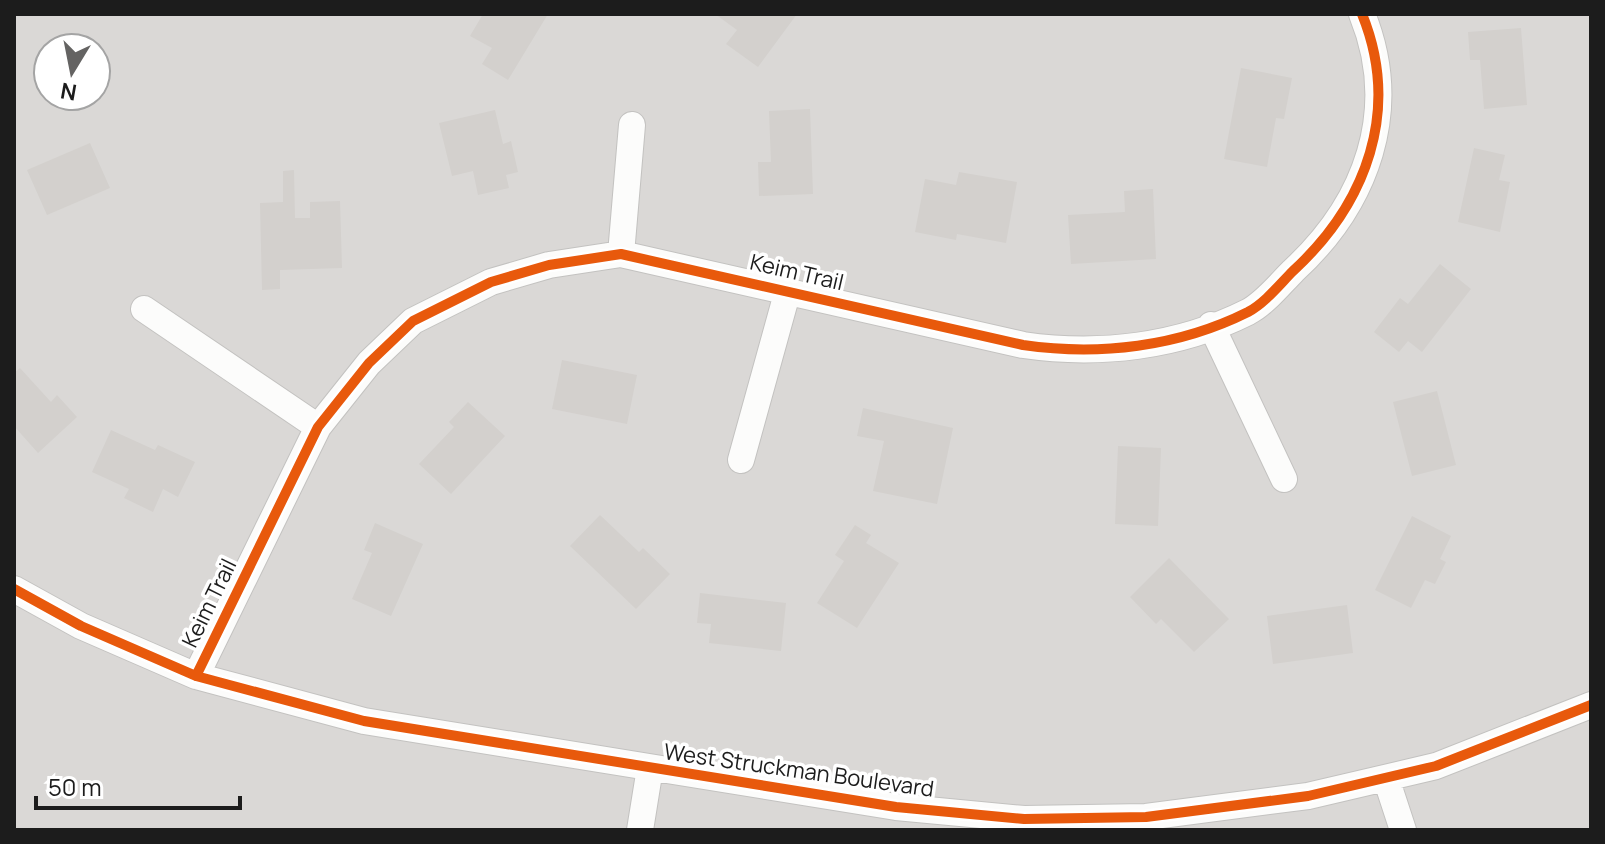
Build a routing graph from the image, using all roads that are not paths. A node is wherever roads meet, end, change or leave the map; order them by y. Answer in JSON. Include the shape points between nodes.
{"nodes":[{"id":1,"x":1362,"y":14,"type":"edge"},
{"id":2,"x":632,"y":125,"type":"dead end"},
{"id":3,"x":621,"y":254,"type":"junction"},
{"id":4,"x":788,"y":290,"type":"junction"},
{"id":5,"x":144,"y":309,"type":"dead end"},
{"id":6,"x":1211,"y":325,"type":"junction"},
{"id":7,"x":318,"y":427,"type":"junction"},
{"id":8,"x":741,"y":460,"type":"dead end"},
{"id":9,"x":1284,"y":479,"type":"dead end"},
{"id":10,"x":14,"y":589,"type":"edge"},
{"id":11,"x":196,"y":676,"type":"junction"},
{"id":12,"x":1591,"y":705,"type":"edge"},
{"id":13,"x":650,"y":768,"type":"junction"},
{"id":14,"x":1386,"y":778,"type":"junction"},
{"id":15,"x":1024,"y":825,"type":"edge"},
{"id":16,"x":640,"y":830,"type":"edge"},
{"id":17,"x":1403,"y":830,"type":"edge"}],
"edges":[{"from":1,"to":6,"type":"street","name":"Keim Trail","via":[[1379,85],[1379,118],[1363,179],[1348,208],[1311,254],[1250,311]]},
{"from":2,"to":3,"type":"street"},
{"from":3,"to":4,"type":"street","name":"Keim Trail"},
{"from":3,"to":7,"type":"street","name":"Keim Trail","via":[[514,274],[413,321],[369,363]]},
{"from":4,"to":6,"type":"street","name":"Keim Trail","via":[[1063,351],[1158,343]]},
{"from":4,"to":8,"type":"street"},
{"from":5,"to":7,"type":"street"},
{"from":6,"to":9,"type":"street"},
{"from":7,"to":11,"type":"street","name":"Keim Trail"},
{"from":10,"to":11,"type":"street","name":"West Struckman Boulevard","via":[[81,626]]},
{"from":11,"to":13,"type":"street","name":"West Struckman Boulevard","via":[[364,721]]},
{"from":12,"to":14,"type":"street","name":"West Struckman Boulevard","via":[[1436,766]]},
{"from":13,"to":15,"type":"street","name":"West Struckman Boulevard"},
{"from":13,"to":16,"type":"street"},
{"from":14,"to":15,"type":"street","name":"West Struckman Boulevard","via":[[1226,809]]},
{"from":14,"to":17,"type":"street"}]}
